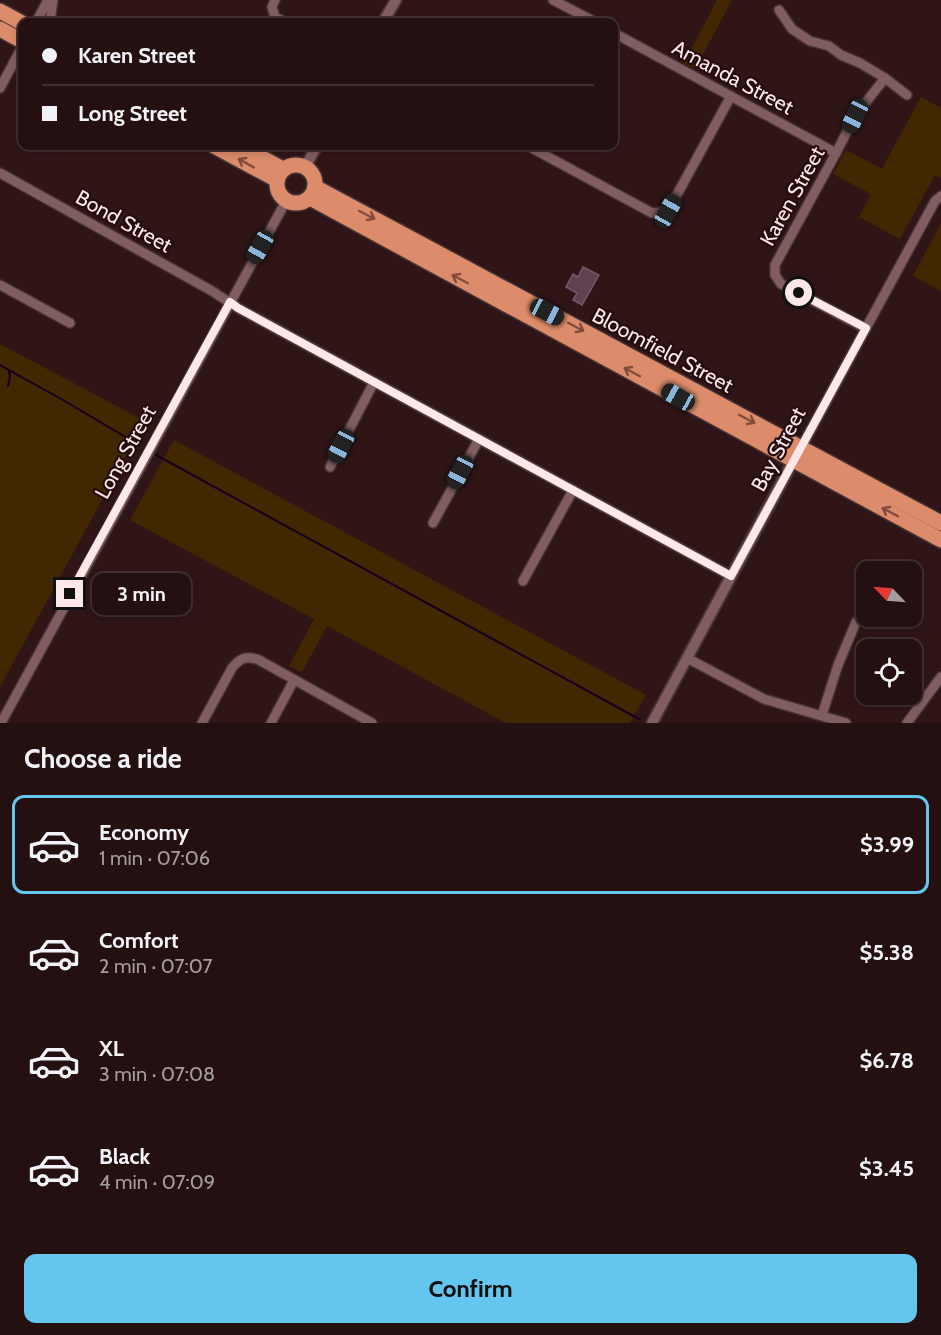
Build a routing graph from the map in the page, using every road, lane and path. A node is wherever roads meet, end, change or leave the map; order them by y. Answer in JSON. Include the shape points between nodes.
{"nodes":[{"id":1,"x":48,"y":0,"type":"edge"},
{"id":2,"x":53,"y":0,"type":"edge"},
{"id":3,"x":275,"y":0,"type":"edge"},
{"id":4,"x":396,"y":0,"type":"edge"},
{"id":5,"x":553,"y":0,"type":"edge"},
{"id":6,"x":778,"y":10,"type":"dead end"},
{"id":7,"x":0,"y":11,"type":"edge"},
{"id":8,"x":38,"y":18,"type":"edge"},
{"id":9,"x":51,"y":18,"type":"edge"},
{"id":10,"x":277,"y":18,"type":"edge"},
{"id":11,"x":385,"y":18,"type":"edge"},
{"id":12,"x":587,"y":18,"type":"edge"},
{"id":13,"x":18,"y":21,"type":"edge"},
{"id":14,"x":0,"y":28,"type":"edge"},
{"id":15,"x":618,"y":35,"type":"edge"},
{"id":16,"x":18,"y":39,"type":"edge"},
{"id":17,"x":18,"y":54,"type":"edge"},
{"id":18,"x":885,"y":78,"type":"junction"},
{"id":19,"x":0,"y":88,"type":"edge"},
{"id":20,"x":907,"y":95,"type":"dead end"},
{"id":21,"x":731,"y":96,"type":"junction"},
{"id":22,"x":223,"y":150,"type":"edge"},
{"id":23,"x":246,"y":150,"type":"edge"},
{"id":24,"x":315,"y":150,"type":"edge"},
{"id":25,"x":535,"y":150,"type":"edge"},
{"id":26,"x":836,"y":153,"type":"junction"},
{"id":27,"x":305,"y":167,"type":"junction"},
{"id":28,"x":0,"y":173,"type":"edge"},
{"id":29,"x":280,"y":175,"type":"junction"},
{"id":30,"x":313,"y":192,"type":"junction"},
{"id":31,"x":941,"y":196,"type":"edge"},
{"id":32,"x":286,"y":201,"type":"junction"},
{"id":33,"x":0,"y":285,"type":"edge"},
{"id":34,"x":230,"y":302,"type":"junction"},
{"id":35,"x":70,"y":324,"type":"dead end"},
{"id":36,"x":866,"y":328,"type":"junction"},
{"id":37,"x":374,"y":382,"type":"junction"},
{"id":38,"x":479,"y":439,"type":"junction"},
{"id":39,"x":797,"y":454,"type":"junction"},
{"id":40,"x":330,"y":467,"type":"dead end"},
{"id":41,"x":573,"y":490,"type":"junction"},
{"id":42,"x":433,"y":523,"type":"dead end"},
{"id":43,"x":941,"y":523,"type":"edge"},
{"id":44,"x":941,"y":540,"type":"edge"},
{"id":45,"x":731,"y":576,"type":"junction"},
{"id":46,"x":523,"y":581,"type":"dead end"},
{"id":47,"x":856,"y":622,"type":"dead end"},
{"id":48,"x":687,"y":658,"type":"junction"},
{"id":49,"x":941,"y":677,"type":"edge"},
{"id":50,"x":294,"y":680,"type":"junction"},
{"id":51,"x":822,"y":715,"type":"junction"},
{"id":52,"x":1,"y":723,"type":"edge"},
{"id":53,"x":202,"y":723,"type":"edge"},
{"id":54,"x":271,"y":723,"type":"edge"},
{"id":55,"x":372,"y":723,"type":"edge"},
{"id":56,"x":652,"y":723,"type":"edge"},
{"id":57,"x":846,"y":723,"type":"edge"},
{"id":58,"x":907,"y":723,"type":"edge"}],
"edges":[{"from":1,"to":8,"type":"street"},
{"from":2,"to":9,"type":"street"},
{"from":3,"to":10,"type":"street","via":[[272,6]]},
{"from":4,"to":11,"type":"street"},
{"from":5,"to":12,"type":"street"},
{"from":6,"to":18,"type":"street","via":[[792,29],[810,41],[829,46]]},
{"from":7,"to":13,"type":"highway"},
{"from":14,"to":16,"type":"highway"},
{"from":15,"to":21,"type":"street","name":"Amanda Street"},
{"from":17,"to":19,"type":"street"},
{"from":18,"to":20,"type":"street"},
{"from":18,"to":26,"type":"street","name":"Karen Street","via":[[860,108]]},
{"from":21,"to":25,"type":"street","via":[[668,211],[652,213]]},
{"from":21,"to":26,"type":"street","name":"Amanda Street"},
{"from":29,"to":22,"type":"highway","one_way":true},
{"from":23,"to":29,"type":"highway"},
{"from":24,"to":27,"type":"street"},
{"from":26,"to":36,"type":"street","name":"Karen Street","via":[[775,265],[775,275],[782,284]]},
{"from":27,"to":29,"type":"highway","via":[[294,165]]},
{"from":27,"to":30,"type":"highway","via":[[313,175]]},
{"from":28,"to":34,"type":"street","name":"Bond Street"},
{"from":29,"to":32,"type":"highway","via":[[278,192]]},
{"from":30,"to":32,"type":"highway","via":[[305,202]]},
{"from":30,"to":39,"type":"highway","name":"Bloomfield Street"},
{"from":31,"to":36,"type":"street","name":"Bay Street","via":[[934,201]]},
{"from":32,"to":34,"type":"street","name":"Long Street"},
{"from":33,"to":35,"type":"street"},
{"from":34,"to":37,"type":"street","name":"Bond Street"},
{"from":34,"to":52,"type":"street","name":"Long Street"},
{"from":36,"to":39,"type":"street","name":"Bay Street"},
{"from":37,"to":38,"type":"street","name":"Bond Street"},
{"from":37,"to":40,"type":"street"},
{"from":38,"to":41,"type":"street","name":"Bond Street"},
{"from":38,"to":42,"type":"street"},
{"from":39,"to":43,"type":"highway"},
{"from":44,"to":39,"type":"highway","one_way":true},
{"from":39,"to":45,"type":"street","name":"Bay Street"},
{"from":41,"to":45,"type":"street","name":"Bond Street"},
{"from":41,"to":46,"type":"street"},
{"from":45,"to":48,"type":"street","name":"Bay Street"},
{"from":47,"to":51,"type":"street","via":[[837,665]]},
{"from":48,"to":51,"type":"street","via":[[764,699]]},
{"from":48,"to":56,"type":"street","name":"Bay Street"},
{"from":49,"to":58,"type":"street"},
{"from":50,"to":53,"type":"street","via":[[253,657],[245,657],[232,668]]},
{"from":50,"to":54,"type":"street"},
{"from":50,"to":55,"type":"street"},
{"from":51,"to":57,"type":"street"}]}
